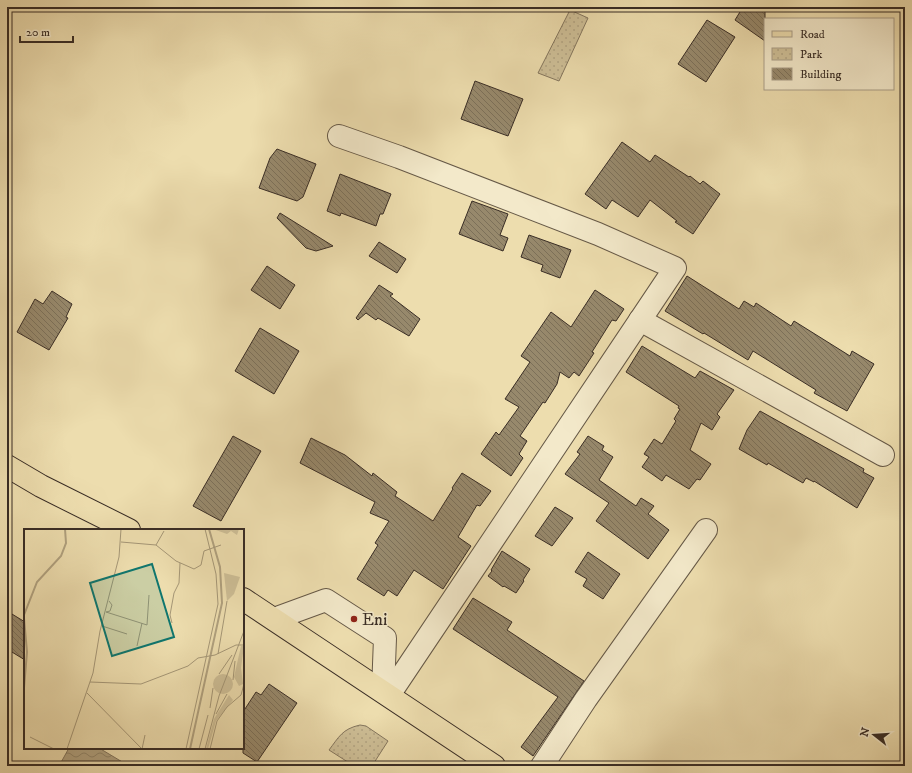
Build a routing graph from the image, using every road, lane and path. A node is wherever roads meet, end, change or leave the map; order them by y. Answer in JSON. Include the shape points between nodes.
{"nodes":[{"id":1,"x":339,"y":136,"type":"dead end"},
{"id":2,"x":640,"y":320,"type":"junction"},
{"id":3,"x":883,"y":455,"type":"dead end"},
{"id":4,"x":7,"y":466,"type":"edge"},
{"id":5,"x":127,"y":529,"type":"edge"},
{"id":6,"x":706,"y":530,"type":"dead end"},
{"id":7,"x":244,"y":600,"type":"edge"},
{"id":8,"x":274,"y":620,"type":"junction"},
{"id":9,"x":386,"y":693,"type":"junction"},
{"id":10,"x":494,"y":766,"type":"edge"},
{"id":11,"x":542,"y":766,"type":"edge"}],
"edges":[{"from":1,"to":2,"type":"street","via":[[598,234],[675,268]]},
{"from":2,"to":3,"type":"street"},
{"from":2,"to":9,"type":"street"},
{"from":4,"to":5,"type":"main road"},
{"from":6,"to":11,"type":"street","via":[[586,699]]},
{"from":7,"to":8,"type":"main road"},
{"from":8,"to":9,"type":"main road"},
{"from":8,"to":9,"type":"street","via":[[326,600],[385,638]]},
{"from":9,"to":10,"type":"main road"}]}
